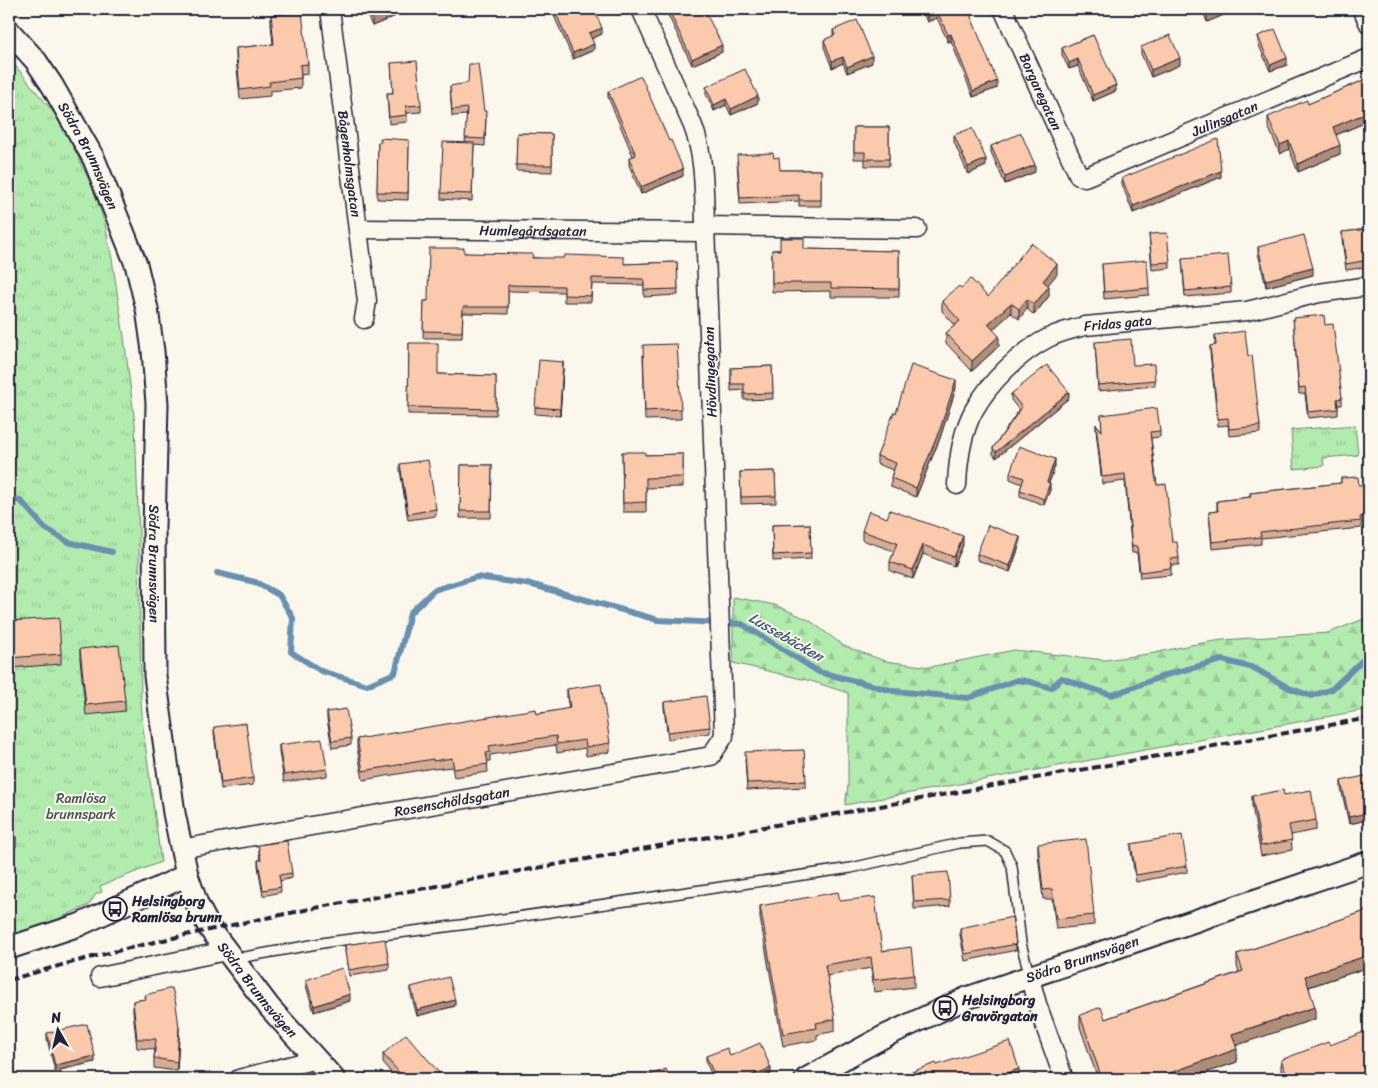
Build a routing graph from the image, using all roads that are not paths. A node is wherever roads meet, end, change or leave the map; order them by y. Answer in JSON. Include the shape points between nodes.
{"nodes":[{"id":1,"x":330,"y":9,"type":"edge"},
{"id":2,"x":642,"y":9,"type":"edge"},
{"id":3,"x":1003,"y":9,"type":"edge"},
{"id":4,"x":1362,"y":9,"type":"edge"},
{"id":5,"x":1369,"y":24,"type":"edge"},
{"id":6,"x":9,"y":31,"type":"edge"},
{"id":7,"x":1369,"y":58,"type":"edge"},
{"id":8,"x":1079,"y":176,"type":"joint"},
{"id":9,"x":705,"y":229,"type":"junction"},
{"id":10,"x":917,"y":229,"type":"dead end"},
{"id":11,"x":359,"y":230,"type":"junction"},
{"id":12,"x":1369,"y":286,"type":"edge"},
{"id":13,"x":364,"y":319,"type":"dead end"},
{"id":14,"x":957,"y":485,"type":"dead end"},
{"id":15,"x":719,"y":746,"type":"joint"},
{"id":16,"x":180,"y":849,"type":"junction"},
{"id":17,"x":1369,"y":862,"type":"edge"},
{"id":18,"x":187,"y":875,"type":"junction"},
{"id":19,"x":9,"y":948,"type":"edge"},
{"id":20,"x":229,"y":955,"type":"junction"},
{"id":21,"x":100,"y":978,"type":"dead end"},
{"id":22,"x":1030,"y":978,"type":"junction"},
{"id":23,"x":316,"y":1058,"type":"junction"},
{"id":24,"x":239,"y":1079,"type":"edge"},
{"id":25,"x":334,"y":1079,"type":"edge"},
{"id":26,"x":806,"y":1079,"type":"edge"},
{"id":27,"x":1064,"y":1079,"type":"edge"}],
"edges":[{"from":1,"to":11,"type":"street","name":"Bågenholmsgatan"},
{"from":2,"to":9,"type":"street","name":"Hövdingegatan","via":[[698,140]]},
{"from":3,"to":8,"type":"street","name":"Borgaregatan"},
{"from":4,"to":5,"type":"street"},
{"from":6,"to":16,"type":"street","name":"Södra Brunnsvägen","via":[[52,84],[94,159],[136,264],[146,302],[157,404],[155,676]]},
{"from":7,"to":8,"type":"street","name":"Julinsgatan","via":[[1093,175]]},
{"from":9,"to":10,"type":"street","name":"Humlegårdsgatan"},
{"from":9,"to":11,"type":"street","name":"Humlegårdsgatan"},
{"from":9,"to":15,"type":"street","name":"Hövdingegatan","via":[[724,736]]},
{"from":11,"to":13,"type":"street","name":"Bågenholmsgatan","via":[[367,301]]},
{"from":12,"to":14,"type":"street","name":"Fridas gata","via":[[1319,293],[1247,311],[1084,326],[1047,338],[1010,367],[973,412],[958,466]]},
{"from":15,"to":16,"type":"street","name":"Rosenschöldsgatan","via":[[711,756]]},
{"from":16,"to":18,"type":"street","name":"Södra Brunnsvägen"},
{"from":17,"to":22,"type":"street","name":"Södra Brunnsvägen"},
{"from":18,"to":19,"type":"street","via":[[79,925]]},
{"from":18,"to":20,"type":"street","name":"Södra Brunnsvägen","via":[[210,929]]},
{"from":20,"to":21,"type":"street"},
{"from":20,"to":22,"type":"lane","via":[[476,923],[851,868],[960,843],[988,841],[1005,851],[1012,866],[1021,943]]},
{"from":20,"to":23,"type":"street","name":"Södra Brunnsvägen","via":[[270,1008]]},
{"from":22,"to":26,"type":"street","name":"Södra Brunnsvägen","via":[[967,998],[885,1036]]},
{"from":22,"to":27,"type":"street"},
{"from":23,"to":24,"type":"street"},
{"from":23,"to":25,"type":"street","name":"Södra Brunnsvägen"}]}
